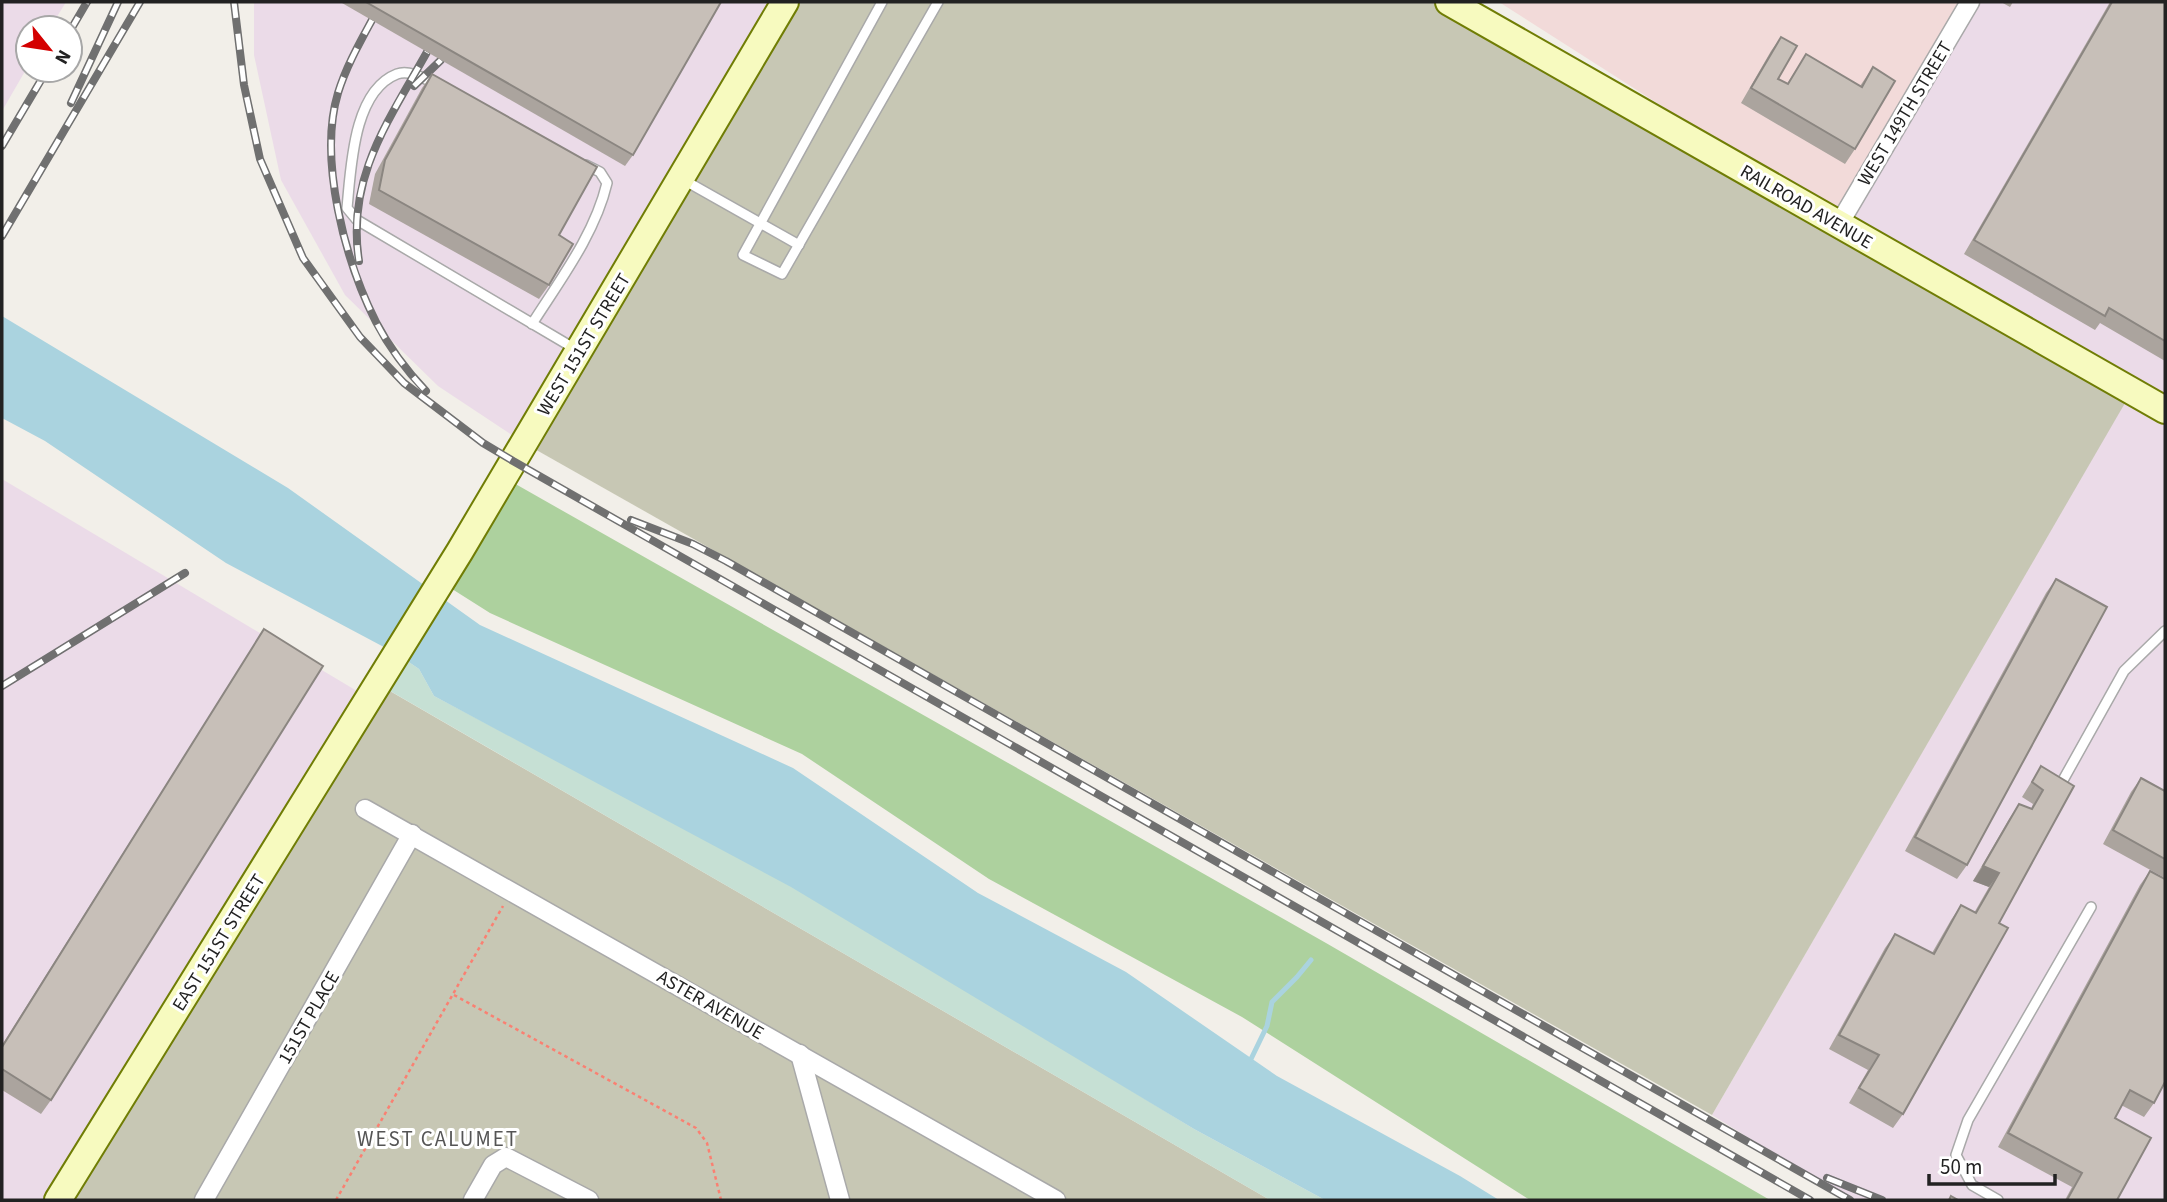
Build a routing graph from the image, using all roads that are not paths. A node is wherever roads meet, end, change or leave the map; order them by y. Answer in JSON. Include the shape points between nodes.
{"nodes":[{"id":1,"x":785,"y":2,"type":"edge"},
{"id":2,"x":882,"y":2,"type":"edge"},
{"id":3,"x":938,"y":2,"type":"edge"},
{"id":4,"x":1449,"y":2,"type":"edge"},
{"id":5,"x":1970,"y":2,"type":"edge"},
{"id":6,"x":443,"y":88,"type":"edge"},
{"id":7,"x":578,"y":160,"type":"edge"},
{"id":8,"x":681,"y":178,"type":"junction"},
{"id":9,"x":761,"y":223,"type":"junction"},
{"id":10,"x":1839,"y":224,"type":"junction"},
{"id":11,"x":799,"y":245,"type":"junction"},
{"id":12,"x":532,"y":324,"type":"junction"},
{"id":13,"x":579,"y":351,"type":"junction"},
{"id":14,"x":2165,"y":410,"type":"edge"},
{"id":15,"x":2165,"y":631,"type":"edge"},
{"id":16,"x":378,"y":684,"type":"joint"},
{"id":17,"x":2062,"y":782,"type":"edge"},
{"id":18,"x":365,"y":809,"type":"dead end"},
{"id":19,"x":412,"y":834,"type":"junction"},
{"id":20,"x":2091,"y":907,"type":"dead end"},
{"id":21,"x":800,"y":1054,"type":"junction"},
{"id":22,"x":58,"y":1200,"type":"edge"},
{"id":23,"x":204,"y":1200,"type":"edge"},
{"id":24,"x":473,"y":1200,"type":"edge"},
{"id":25,"x":589,"y":1200,"type":"edge"},
{"id":26,"x":840,"y":1200,"type":"edge"},
{"id":27,"x":1056,"y":1200,"type":"edge"},
{"id":28,"x":1998,"y":1200,"type":"edge"}],
"edges":[{"from":1,"to":8,"type":"street","name":"WEST 151ST STREET"},
{"from":2,"to":9,"type":"lane"},
{"from":3,"to":11,"type":"lane"},
{"from":4,"to":10,"type":"street","name":"RAILROAD AVENUE"},
{"from":5,"to":10,"type":"street","name":"WEST 149TH STREET"},
{"from":6,"to":12,"type":"lane","via":[[398,73],[371,92],[354,145],[347,208],[357,220]]},
{"from":7,"to":12,"type":"lane","via":[[600,172],[607,183],[603,201]]},
{"from":8,"to":9,"type":"lane"},
{"from":8,"to":13,"type":"street","name":"WEST 151ST STREET"},
{"from":9,"to":11,"type":"lane"},
{"from":9,"to":11,"type":"lane","via":[[743,255],[782,274]]},
{"from":10,"to":14,"type":"street","name":"RAILROAD AVENUE"},
{"from":12,"to":13,"type":"lane"},
{"from":13,"to":16,"type":"street","name":"WEST 151ST STREET"},
{"from":15,"to":17,"type":"lane","via":[[2124,671]]},
{"from":16,"to":22,"type":"street","name":"EAST 151ST STREET"},
{"from":18,"to":19,"type":"street","name":"ASTER AVENUE"},
{"from":19,"to":21,"type":"street","name":"ASTER AVENUE"},
{"from":19,"to":23,"type":"street","name":"151ST PLACE"},
{"from":20,"to":28,"type":"lane","via":[[1968,1120],[1956,1155],[1972,1185]]},
{"from":21,"to":26,"type":"street"},
{"from":21,"to":27,"type":"street","name":"ASTER AVENUE"},
{"from":24,"to":25,"type":"street","via":[[493,1165],[503,1157]]}]}
